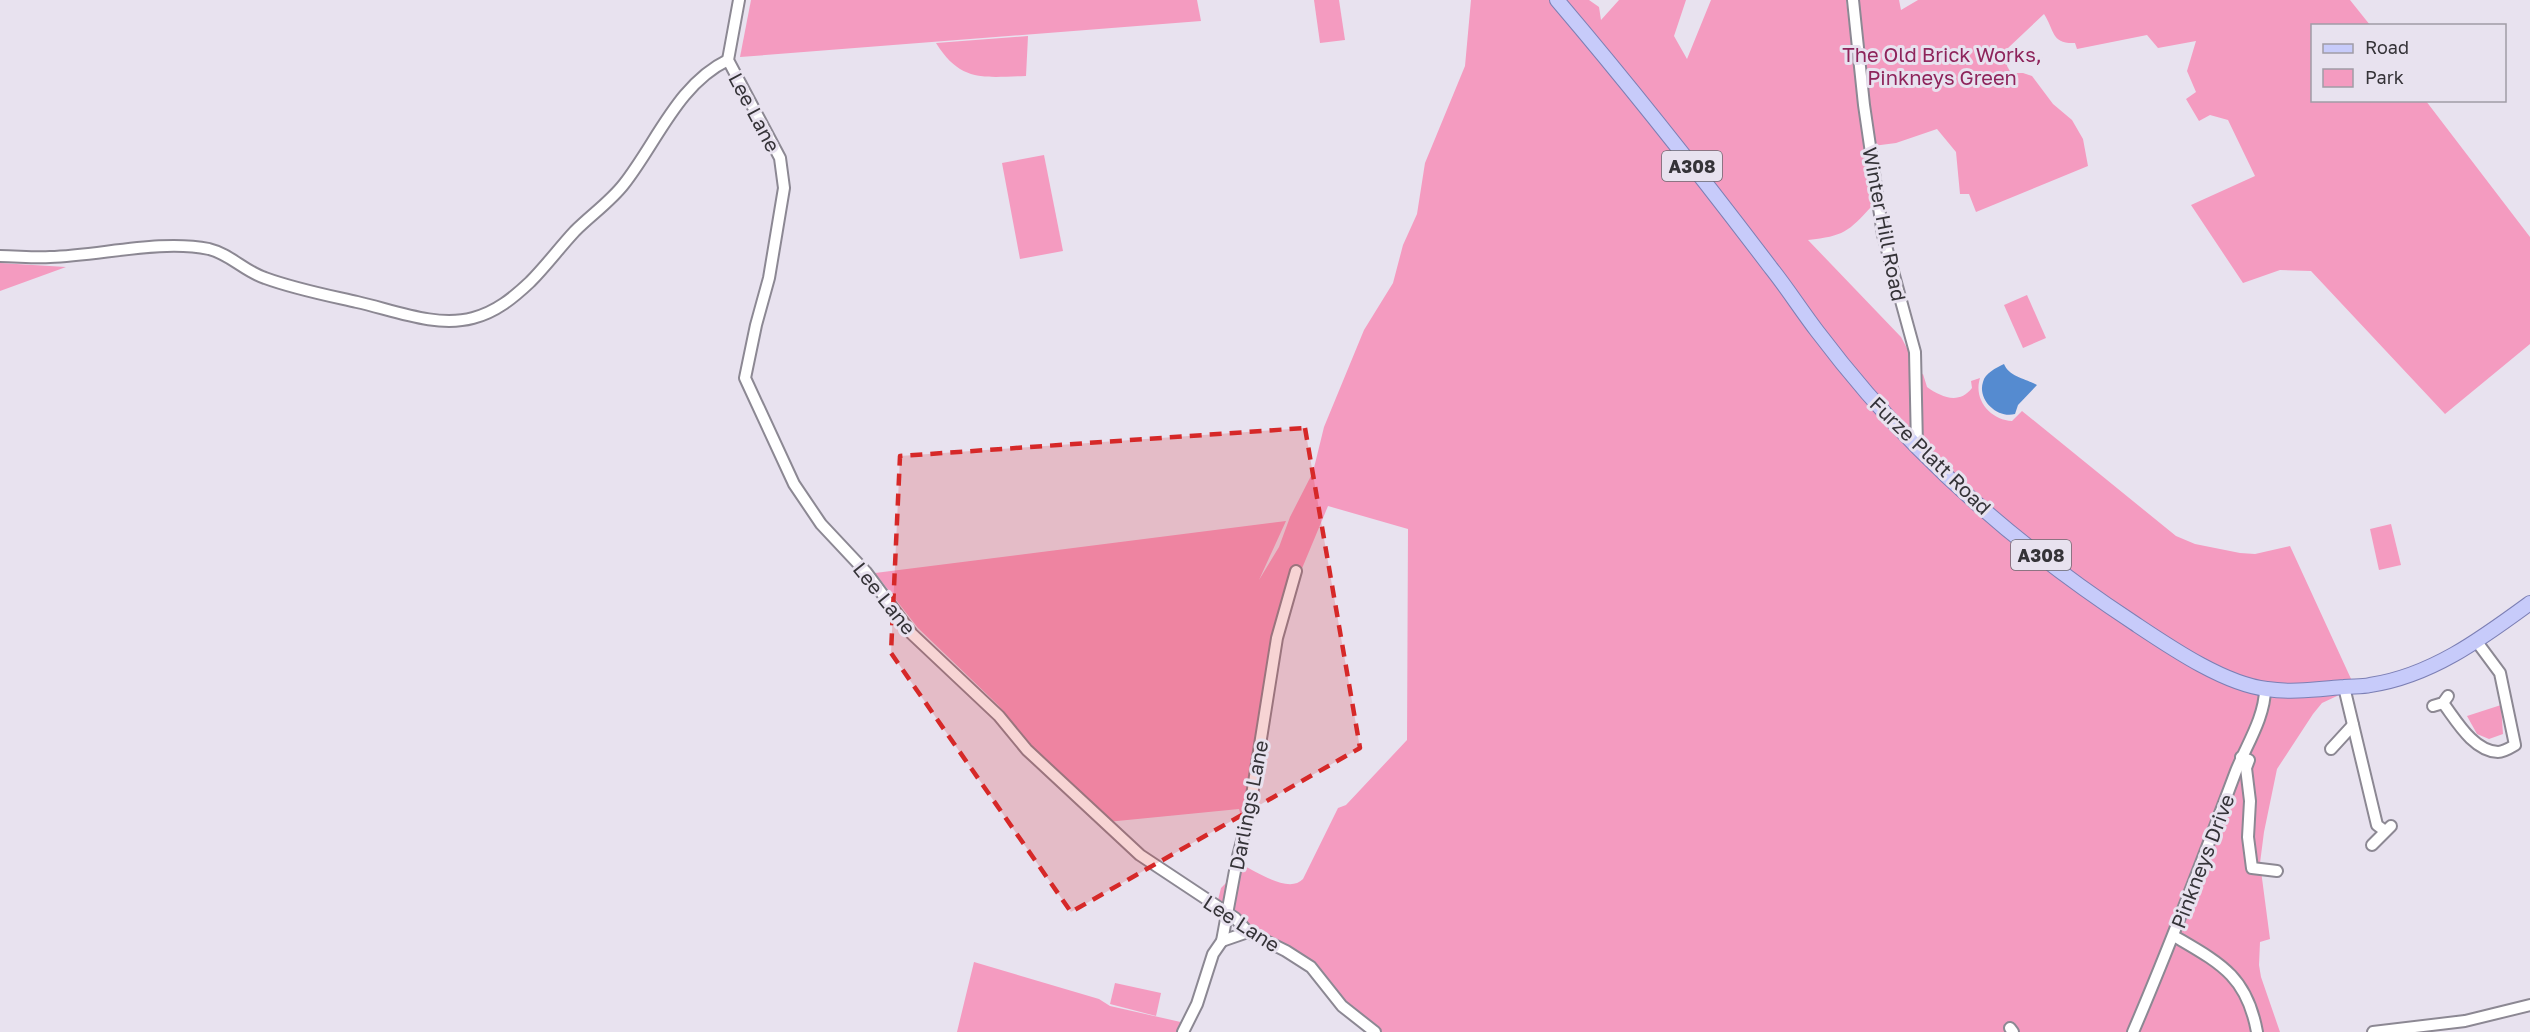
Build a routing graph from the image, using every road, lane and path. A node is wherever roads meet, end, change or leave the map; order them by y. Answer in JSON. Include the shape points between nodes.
{"nodes":[{"id":1,"x":739,"y":0,"type":"edge"},
{"id":2,"x":1557,"y":0,"type":"edge"},
{"id":3,"x":1853,"y":0,"type":"edge"},
{"id":4,"x":728,"y":60,"type":"junction"},
{"id":5,"x":0,"y":255,"type":"edge"},
{"id":6,"x":1917,"y":446,"type":"junction"},
{"id":7,"x":1296,"y":572,"type":"dead end"},
{"id":8,"x":2530,"y":603,"type":"edge"},
{"id":9,"x":2477,"y":642,"type":"junction"},
{"id":10,"x":2344,"y":687,"type":"junction"},
{"id":11,"x":2265,"y":689,"type":"junction"},
{"id":12,"x":2441,"y":702,"type":"dead end"},
{"id":13,"x":2353,"y":725,"type":"junction"},
{"id":14,"x":2331,"y":749,"type":"dead end"},
{"id":15,"x":2241,"y":757,"type":"junction"},
{"id":16,"x":2372,"y":845,"type":"dead end"},
{"id":17,"x":2277,"y":871,"type":"dead end"},
{"id":18,"x":1227,"y":914,"type":"junction"},
{"id":19,"x":1248,"y":932,"type":"junction"},
{"id":20,"x":2174,"y":936,"type":"junction"},
{"id":21,"x":1222,"y":941,"type":"junction"},
{"id":22,"x":2530,"y":1005,"type":"edge"},
{"id":23,"x":1183,"y":1032,"type":"edge"},
{"id":24,"x":1375,"y":1032,"type":"edge"},
{"id":25,"x":2133,"y":1032,"type":"edge"},
{"id":26,"x":2257,"y":1032,"type":"edge"},
{"id":27,"x":2373,"y":1032,"type":"edge"}],
"edges":[{"from":1,"to":4,"type":"street","name":"Lee Lane"},
{"from":2,"to":6,"type":"main road","name":"Furze Platt Road","number":"A308","via":[[1690,163],[1818,332]]},
{"from":3,"to":6,"type":"street","name":"Winter Hill Road","via":[[1883,235],[1915,352]]},
{"from":4,"to":5,"type":"street","via":[[703,76],[676,105],[623,185],[531,281],[504,304],[473,318],[441,321],[296,288],[263,278],[210,249],[168,247],[50,257]]},
{"from":4,"to":18,"type":"street","name":"Lee Lane","via":[[780,158],[784,188],[778,230],[745,378],[794,484],[821,524],[866,572],[912,634],[999,716],[1027,750],[1140,855]]},
{"from":6,"to":11,"type":"main road","name":"Furze Platt Road","number":"A308","via":[[1962,492],[2098,600],[2222,675]]},
{"from":7,"to":18,"type":"street","name":"Darlings Lane","via":[[1277,638],[1249,814]]},
{"from":8,"to":9,"type":"main road","name":"Furze Platt Road","number":"A308"},
{"from":9,"to":10,"type":"main road","name":"Furze Platt Road","number":"A308","via":[[2442,662],[2399,677],[2370,686]]},
{"from":9,"to":12,"type":"street","via":[[2500,673],[2515,745],[2500,752],[2485,750]]},
{"from":10,"to":11,"type":"main road","name":"Furze Platt Road","number":"A308"},
{"from":10,"to":13,"type":"street"},
{"from":11,"to":15,"type":"street","name":"Pinkneys Drive","via":[[2265,702]]},
{"from":13,"to":14,"type":"street"},
{"from":13,"to":16,"type":"street","via":[[2377,825],[2388,828]]},
{"from":15,"to":17,"type":"street","via":[[2249,760],[2246,768],[2252,868]]},
{"from":15,"to":20,"type":"street","name":"Pinkneys Drive"},
{"from":18,"to":19,"type":"street","name":"Lee Lane"},
{"from":18,"to":21,"type":"street","name":"Darlings Lane"},
{"from":19,"to":21,"type":"street"},
{"from":19,"to":24,"type":"street","name":"Lee Lane","via":[[1311,967],[1342,1006]]},
{"from":20,"to":25,"type":"street","name":"Pinkneys Drive"},
{"from":20,"to":26,"type":"street","via":[[2217,962],[2235,979],[2251,1005]]},
{"from":21,"to":23,"type":"street","name":"Darlings Lane","via":[[1213,954],[1197,1004]]},
{"from":22,"to":27,"type":"street","via":[[2465,1021]]}]}
